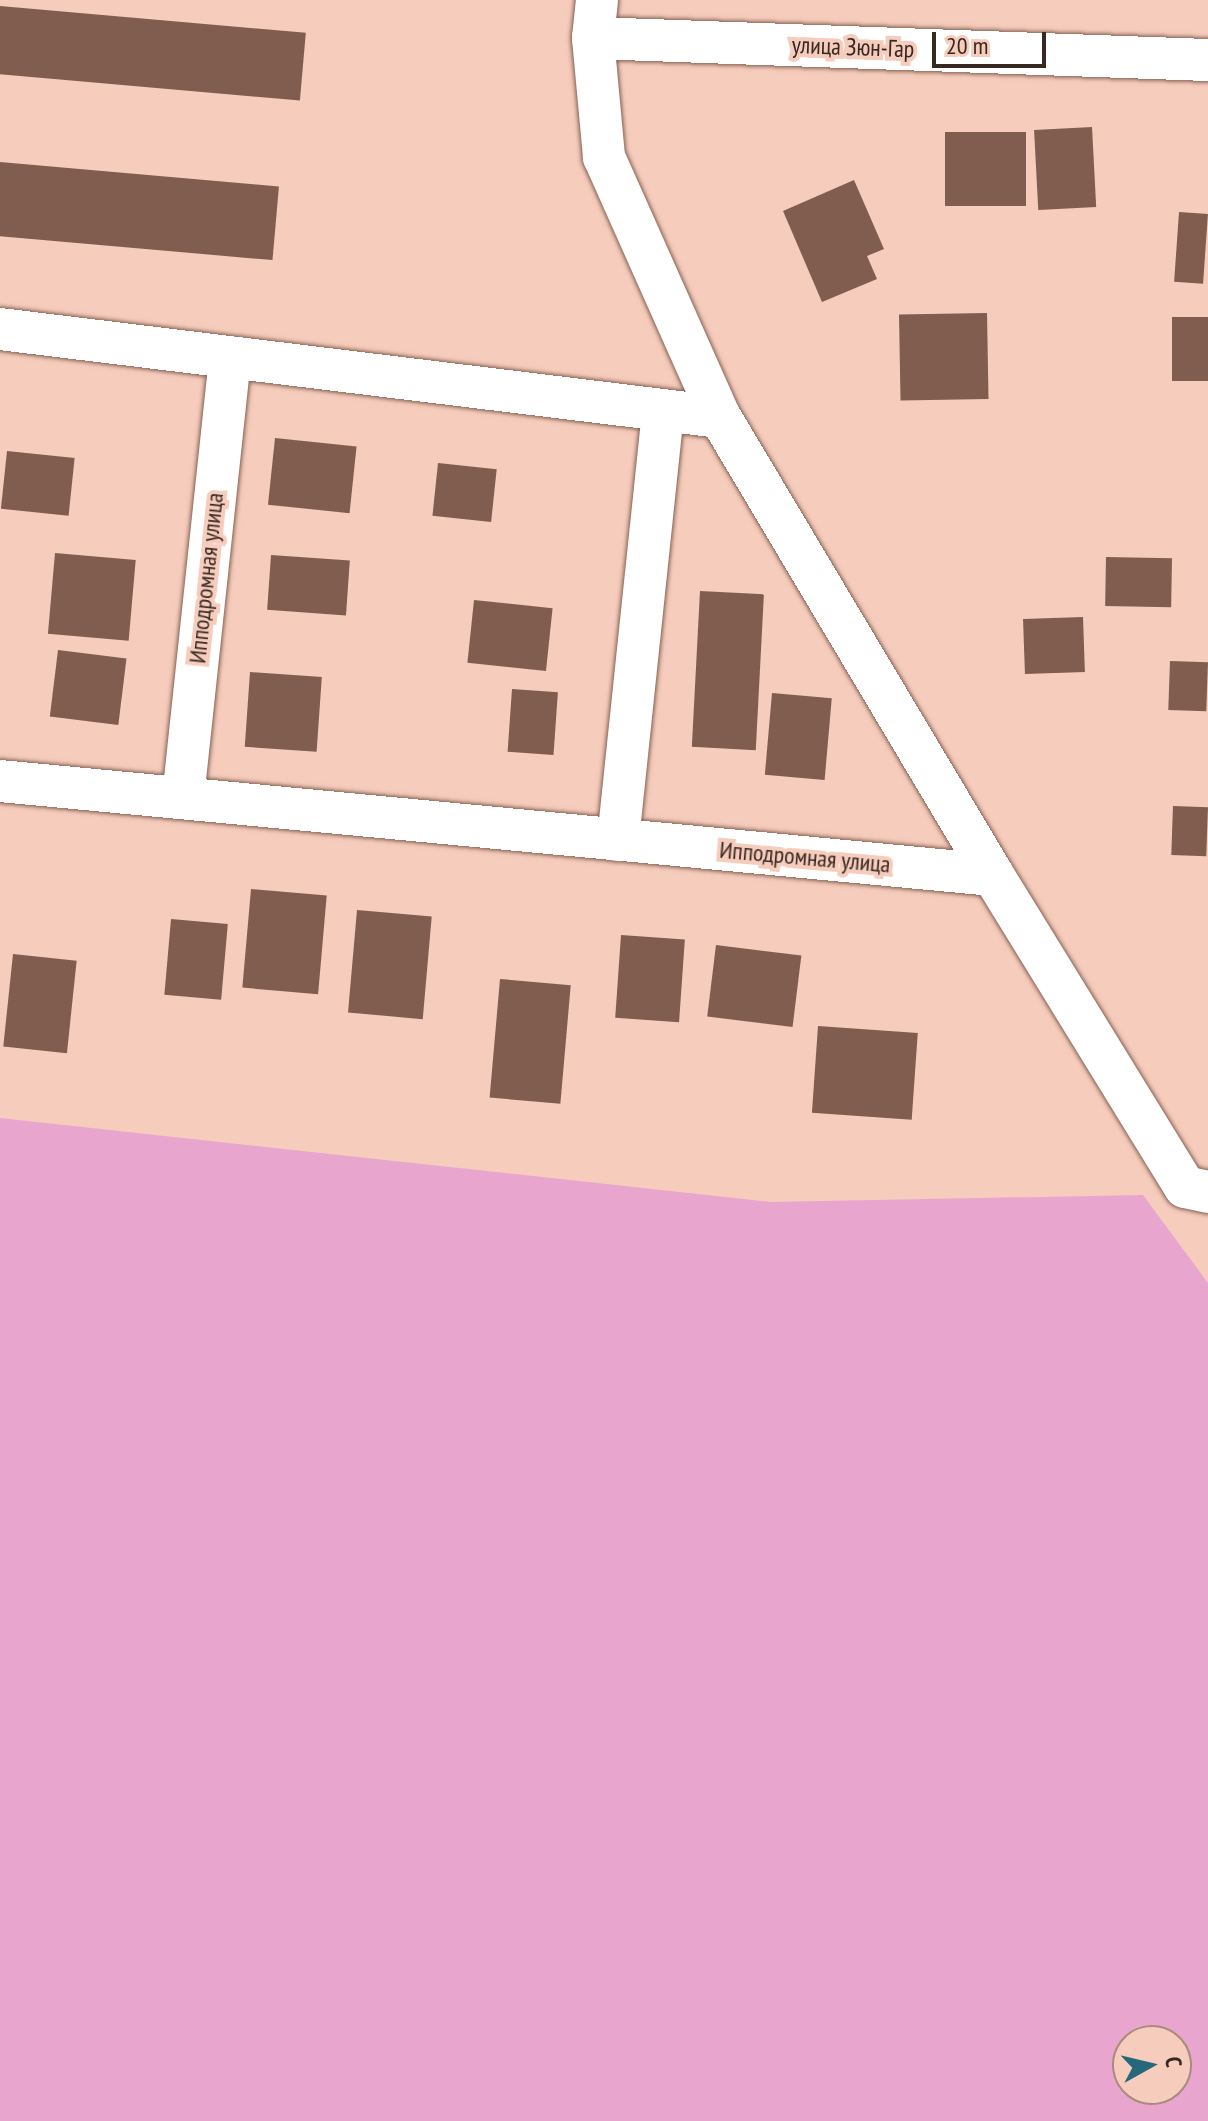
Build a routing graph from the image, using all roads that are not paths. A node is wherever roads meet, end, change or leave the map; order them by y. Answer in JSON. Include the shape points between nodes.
{"nodes":[{"id":1,"x":595,"y":19,"type":"edge"},
{"id":2,"x":1208,"y":60,"type":"edge"},
{"id":3,"x":0,"y":329,"type":"edge"},
{"id":4,"x":230,"y":357,"type":"junction"},
{"id":5,"x":663,"y":410,"type":"junction"},
{"id":6,"x":720,"y":417,"type":"junction"},
{"id":7,"x":0,"y":781,"type":"edge"},
{"id":8,"x":183,"y":798,"type":"junction"},
{"id":9,"x":618,"y":840,"type":"junction"},
{"id":10,"x":993,"y":875,"type":"junction"},
{"id":11,"x":1208,"y":1192,"type":"edge"}],
"edges":[{"from":1,"to":2,"type":"street","name":"улица Зюн-Гар"},
{"from":1,"to":6,"type":"street","via":[[604,157]]},
{"from":3,"to":4,"type":"street"},
{"from":4,"to":5,"type":"street"},
{"from":4,"to":8,"type":"street","name":"Ипподромная улица"},
{"from":5,"to":6,"type":"street"},
{"from":5,"to":9,"type":"street"},
{"from":6,"to":10,"type":"street"},
{"from":7,"to":8,"type":"street","name":"Ипподромная улица"},
{"from":8,"to":9,"type":"street","name":"Ипподромная улица"},
{"from":9,"to":10,"type":"street","name":"Ипподромная улица"},
{"from":10,"to":11,"type":"street","via":[[1185,1187]]}]}
